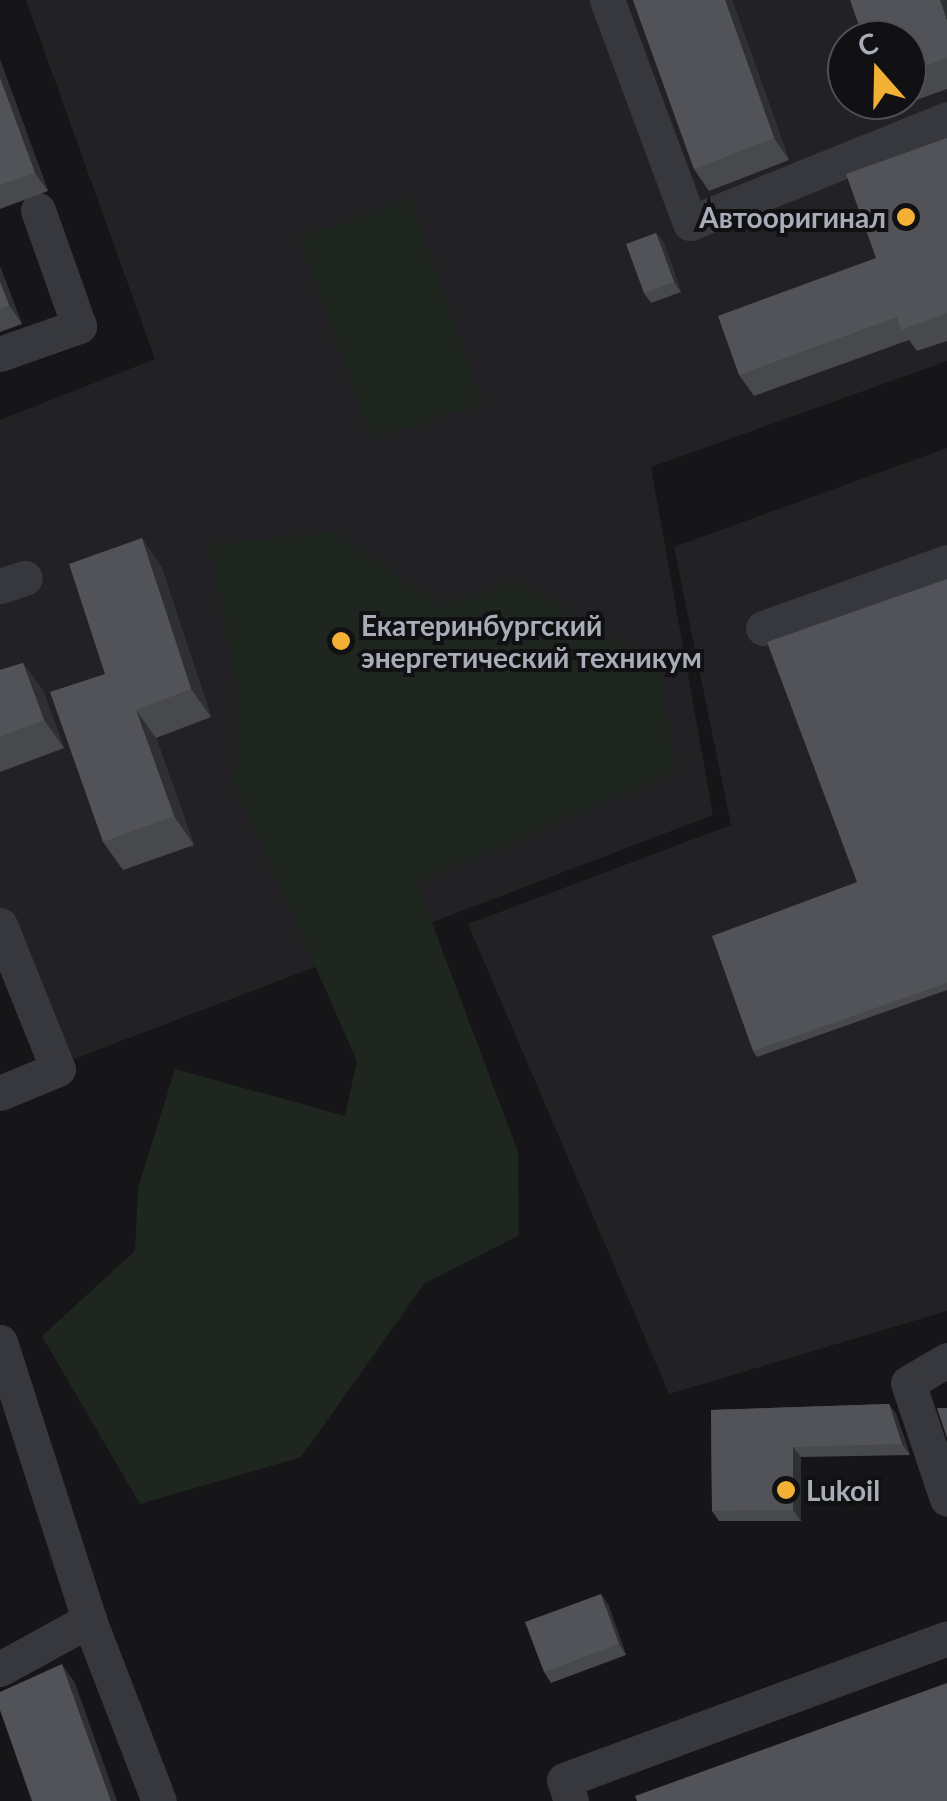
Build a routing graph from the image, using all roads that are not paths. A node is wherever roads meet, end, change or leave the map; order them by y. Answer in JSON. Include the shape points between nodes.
{"nodes":[{"id":1,"x":607,"y":0,"type":"edge"},
{"id":2,"x":947,"y":120,"type":"edge"},
{"id":3,"x":38,"y":210,"type":"dead end"},
{"id":4,"x":0,"y":354,"type":"edge"},
{"id":5,"x":947,"y":562,"type":"edge"},
{"id":6,"x":763,"y":628,"type":"dead end"},
{"id":7,"x":0,"y":925,"type":"edge"},
{"id":8,"x":0,"y":1092,"type":"edge"},
{"id":9,"x":0,"y":1342,"type":"edge"},
{"id":10,"x":947,"y":1360,"type":"edge"},
{"id":11,"x":947,"y":1499,"type":"edge"},
{"id":12,"x":89,"y":1620,"type":"junction"},
{"id":13,"x":947,"y":1638,"type":"edge"},
{"id":14,"x":0,"y":1668,"type":"edge"},
{"id":15,"x":158,"y":1801,"type":"edge"},
{"id":16,"x":572,"y":1801,"type":"edge"}],
"edges":[{"from":1,"to":2,"type":"lane","via":[[690,223]]},
{"from":3,"to":4,"type":"lane","via":[[79,326]]},
{"from":5,"to":6,"type":"lane"},
{"from":7,"to":8,"type":"lane","via":[[58,1069]]},
{"from":9,"to":12,"type":"lane"},
{"from":10,"to":11,"type":"lane","via":[[908,1383]]},
{"from":12,"to":14,"type":"lane"},
{"from":12,"to":15,"type":"lane"},
{"from":13,"to":16,"type":"lane","via":[[564,1780]]}]}
